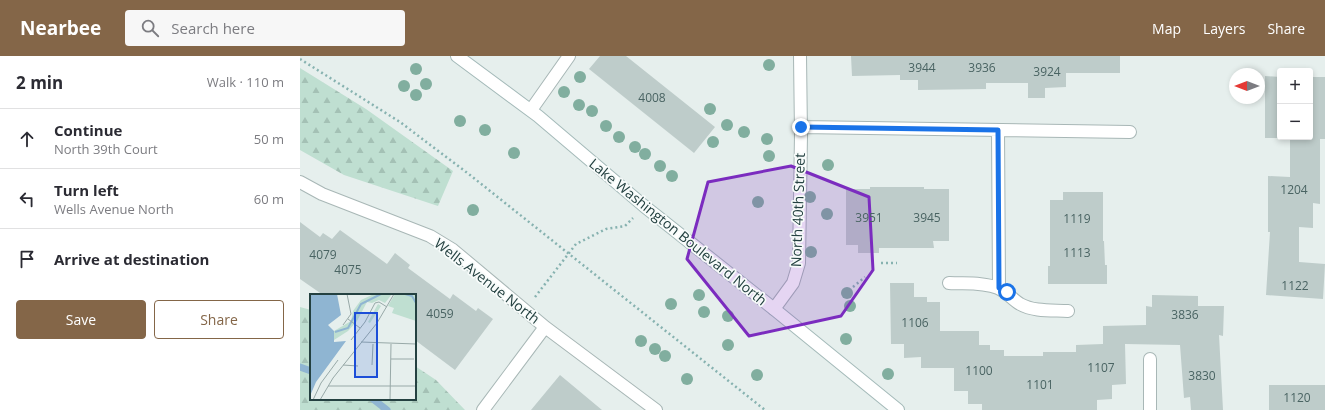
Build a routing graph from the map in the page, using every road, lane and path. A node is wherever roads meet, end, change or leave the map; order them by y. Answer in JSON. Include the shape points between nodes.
{"nodes":[{"id":1,"x":457,"y":56,"type":"edge"},
{"id":2,"x":569,"y":56,"type":"edge"},
{"id":3,"x":800,"y":56,"type":"edge"},
{"id":4,"x":300,"y":59,"type":"edge"},
{"id":5,"x":531,"y":110,"type":"junction"},
{"id":6,"x":801,"y":127,"type":"junction"},
{"id":7,"x":998,"y":130,"type":"junction"},
{"id":8,"x":1130,"y":132,"type":"dead end"},
{"id":9,"x":300,"y":182,"type":"edge"},
{"id":10,"x":644,"y":206,"type":"junction"},
{"id":11,"x":569,"y":254,"type":"junction"},
{"id":12,"x":881,"y":263,"type":"dead end"},
{"id":13,"x":897,"y":263,"type":"dead end"},
{"id":14,"x":864,"y":276,"type":"dead end"},
{"id":15,"x":949,"y":284,"type":"dead end"},
{"id":16,"x":853,"y":287,"type":"dead end"},
{"id":17,"x":999,"y":288,"type":"junction"},
{"id":18,"x":524,"y":309,"type":"junction"},
{"id":19,"x":774,"y":309,"type":"junction"},
{"id":20,"x":1068,"y":311,"type":"dead end"},
{"id":21,"x":546,"y":327,"type":"junction"},
{"id":22,"x":1150,"y":359,"type":"dead end"},
{"id":23,"x":484,"y":409,"type":"edge"},
{"id":24,"x":656,"y":410,"type":"edge"},
{"id":25,"x":765,"y":410,"type":"edge"},
{"id":26,"x":898,"y":410,"type":"edge"},
{"id":27,"x":1150,"y":410,"type":"edge"}],
"edges":[{"from":1,"to":5,"type":"street","name":"Lake Washington Boulevard North"},
{"from":2,"to":5,"type":"street"},
{"from":3,"to":6,"type":"street","name":"North 40th Street"},
{"from":4,"to":11,"type":"path","via":[[400,122]]},
{"from":5,"to":10,"type":"street","name":"Lake Washington Boulevard North"},
{"from":6,"to":7,"type":"street"},
{"from":6,"to":19,"type":"street","name":"North 40th Street","via":[[799,263],[792,283]]},
{"from":7,"to":8,"type":"street"},
{"from":7,"to":17,"type":"street"},
{"from":9,"to":18,"type":"street","name":"Wells Avenue North","via":[[322,194],[430,236],[453,250]]},
{"from":10,"to":11,"type":"path","via":[[625,226],[606,228],[576,244]]},
{"from":10,"to":19,"type":"street","name":"Lake Washington Boulevard North"},
{"from":11,"to":18,"type":"path"},
{"from":11,"to":25,"type":"path"},
{"from":12,"to":13,"type":"path"},
{"from":14,"to":16,"type":"path"},
{"from":15,"to":17,"type":"street","via":[[979,284]]},
{"from":17,"to":20,"type":"street","via":[[1027,308]]},
{"from":18,"to":21,"type":"street","name":"Wells Avenue North"},
{"from":19,"to":26,"type":"street","name":"Lake Washington Boulevard North"},
{"from":21,"to":23,"type":"street"},
{"from":21,"to":24,"type":"street","name":"Wells Avenue North"},
{"from":22,"to":27,"type":"street"}]}
